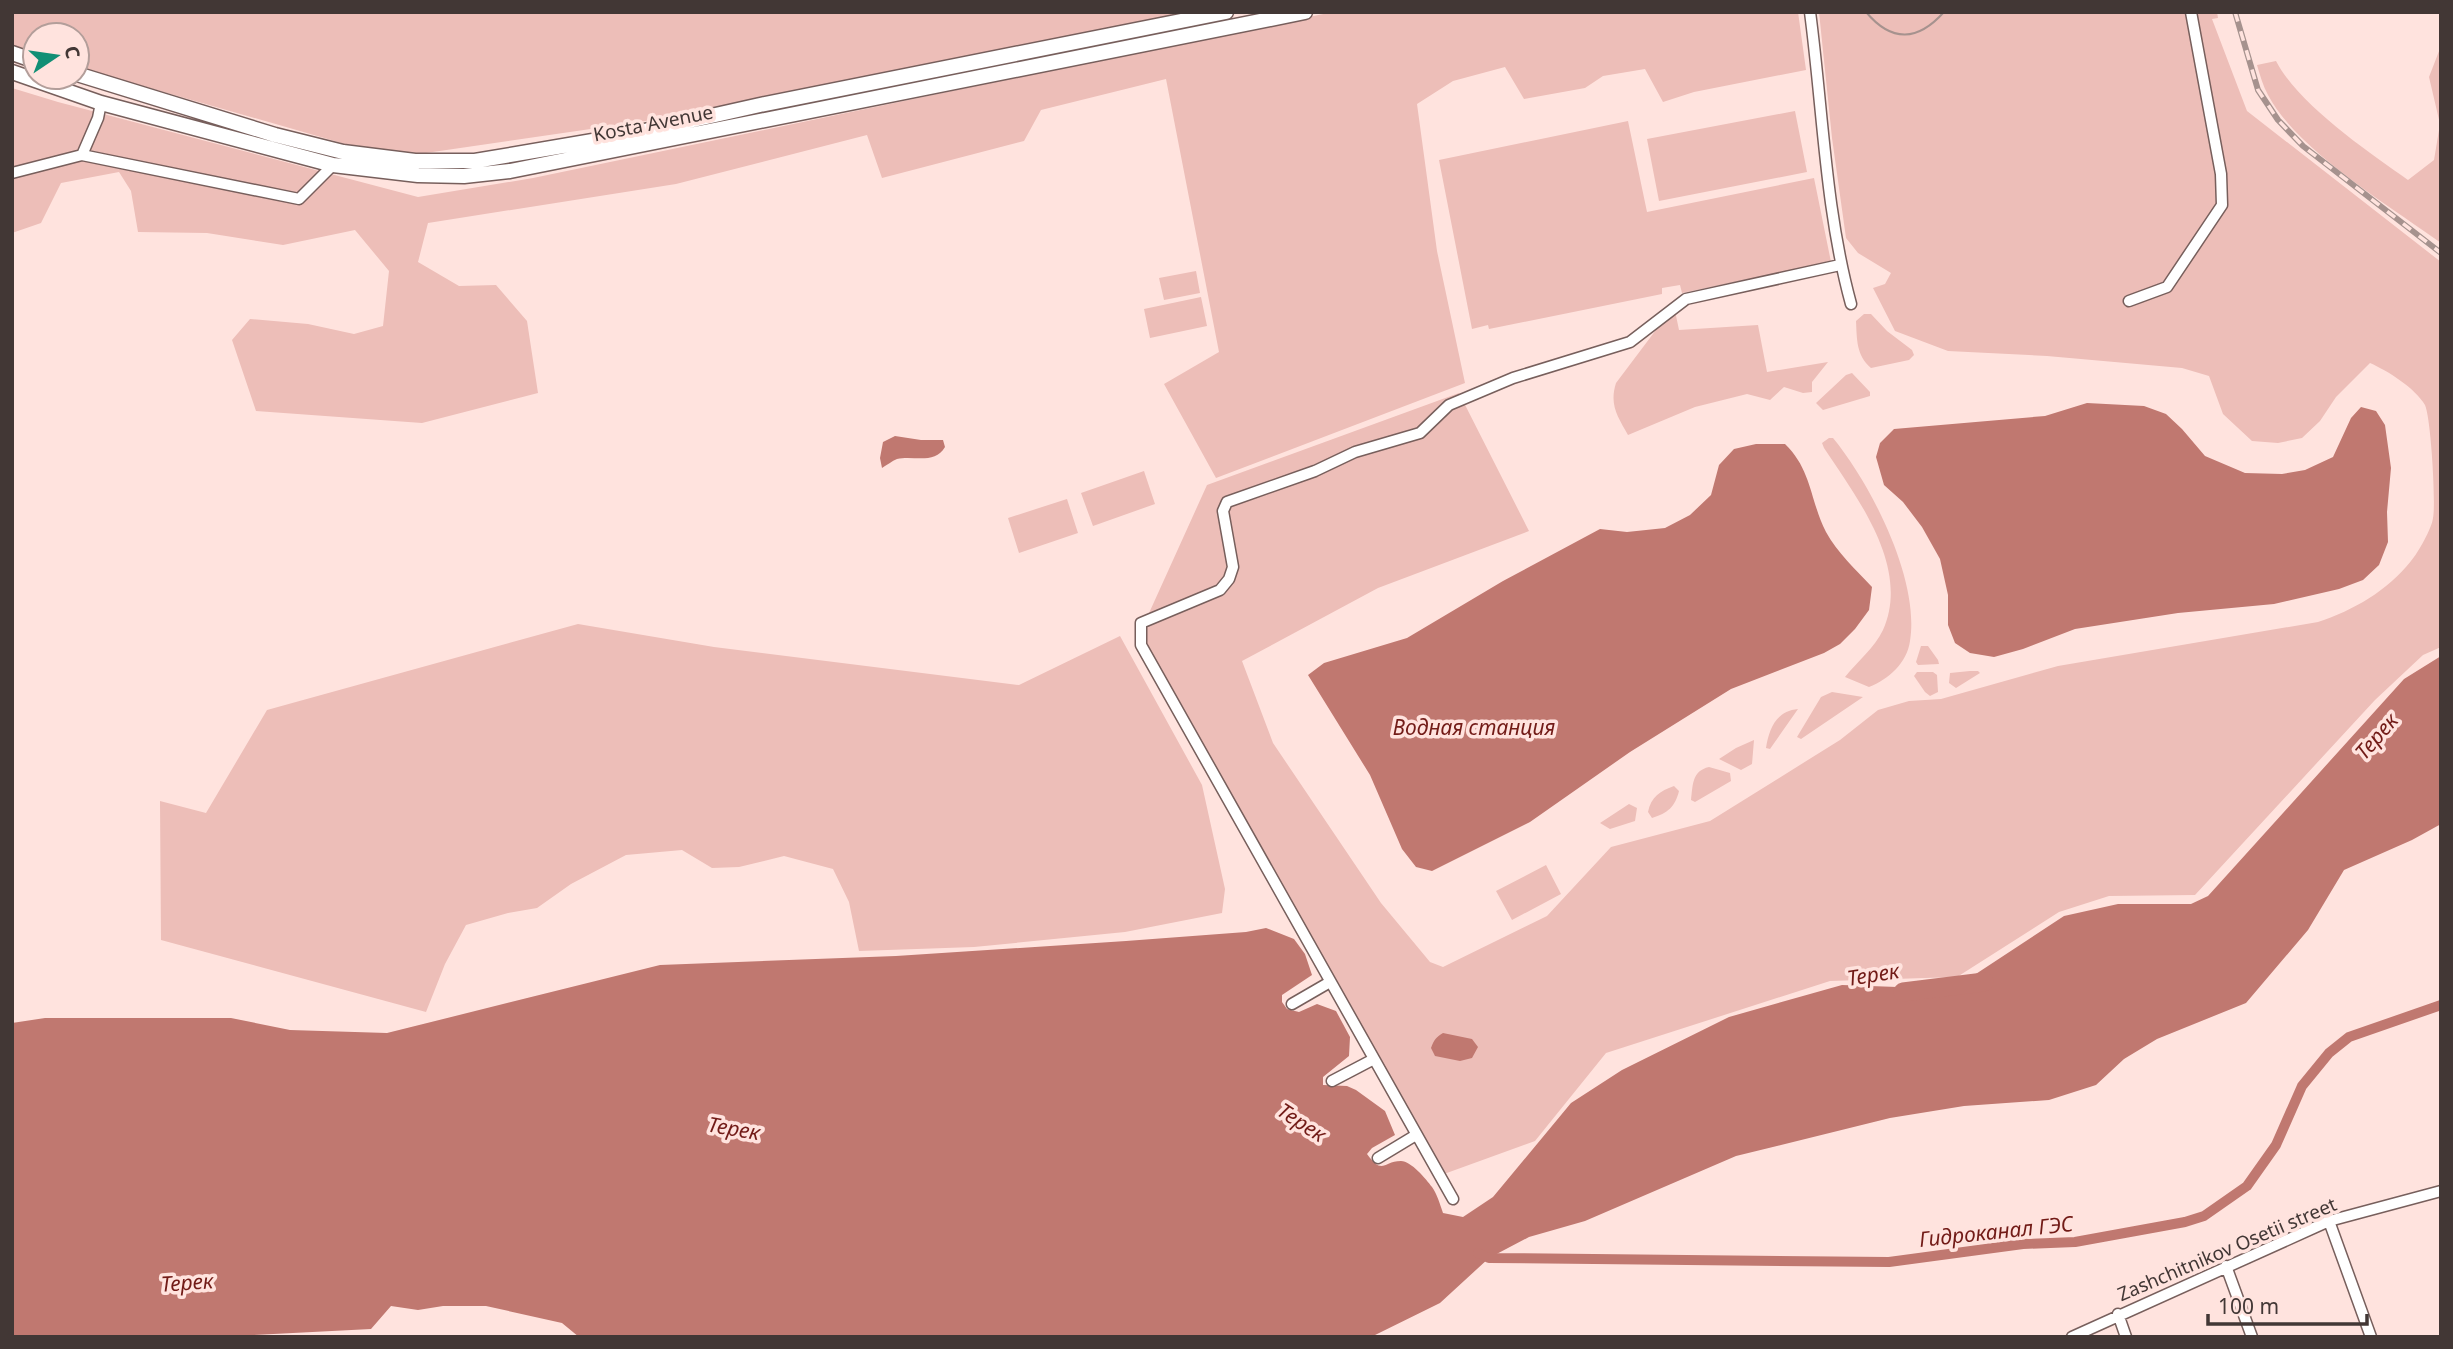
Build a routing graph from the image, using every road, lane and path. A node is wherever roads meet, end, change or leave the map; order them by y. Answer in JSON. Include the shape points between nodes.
{"nodes":[{"id":1,"x":1226,"y":12,"type":"edge"},
{"id":2,"x":1305,"y":12,"type":"edge"},
{"id":3,"x":1810,"y":12,"type":"edge"},
{"id":4,"x":2191,"y":12,"type":"edge"},
{"id":5,"x":12,"y":72,"type":"edge"},
{"id":6,"x":91,"y":78,"type":"edge"},
{"id":7,"x":101,"y":103,"type":"junction"},
{"id":8,"x":82,"y":155,"type":"junction"},
{"id":9,"x":333,"y":165,"type":"junction"},
{"id":10,"x":12,"y":173,"type":"edge"},
{"id":11,"x":1840,"y":265,"type":"junction"},
{"id":12,"x":2129,"y":301,"type":"dead end"},
{"id":13,"x":1851,"y":304,"type":"dead end"},
{"id":14,"x":1331,"y":982,"type":"junction"},
{"id":15,"x":1292,"y":1004,"type":"dead end"},
{"id":16,"x":1374,"y":1059,"type":"junction"},
{"id":17,"x":1332,"y":1082,"type":"dead end"},
{"id":18,"x":1416,"y":1135,"type":"junction"},
{"id":19,"x":1378,"y":1158,"type":"dead end"},
{"id":20,"x":2441,"y":1191,"type":"edge"},
{"id":21,"x":1453,"y":1199,"type":"dead end"},
{"id":22,"x":2329,"y":1221,"type":"junction"},
{"id":23,"x":2226,"y":1266,"type":"junction"},
{"id":24,"x":2118,"y":1314,"type":"junction"},
{"id":25,"x":2072,"y":1337,"type":"edge"},
{"id":26,"x":2126,"y":1337,"type":"edge"},
{"id":27,"x":2252,"y":1337,"type":"edge"},
{"id":28,"x":2371,"y":1337,"type":"edge"}],
"edges":[{"from":1,"to":6,"type":"main road","name":"Kosta Avenue","via":[[622,136],[475,161],[415,161],[343,152]]},
{"from":2,"to":9,"type":"main road","name":"Kosta Avenue","via":[[510,171],[418,175]]},
{"from":3,"to":11,"type":"street"},
{"from":4,"to":12,"type":"street","via":[[2221,174],[2222,205],[2167,287]]},
{"from":5,"to":7,"type":"main road","name":"Kosta Avenue"},
{"from":7,"to":8,"type":"street"},
{"from":7,"to":9,"type":"main road","name":"Kosta Avenue"},
{"from":8,"to":9,"type":"street","via":[[299,199]]},
{"from":8,"to":10,"type":"street"},
{"from":11,"to":13,"type":"street"},
{"from":11,"to":14,"type":"street","via":[[1686,299],[1630,342],[1513,378],[1449,405],[1420,433],[1355,452],[1227,502],[1223,511],[1233,567],[1229,579],[1220,590],[1141,623],[1141,645]]},
{"from":14,"to":15,"type":"street"},
{"from":14,"to":16,"type":"street"},
{"from":16,"to":17,"type":"street"},
{"from":16,"to":18,"type":"street"},
{"from":18,"to":19,"type":"street"},
{"from":18,"to":21,"type":"street"},
{"from":20,"to":22,"type":"street","name":"Zashchitnikov Osetii street"},
{"from":22,"to":23,"type":"street","name":"Zashchitnikov Osetii street"},
{"from":22,"to":28,"type":"street"},
{"from":23,"to":24,"type":"street","name":"Zashchitnikov Osetii street"},
{"from":23,"to":27,"type":"street"},
{"from":24,"to":25,"type":"street","name":"Zashchitnikov Osetii street"},
{"from":24,"to":26,"type":"street"}]}
